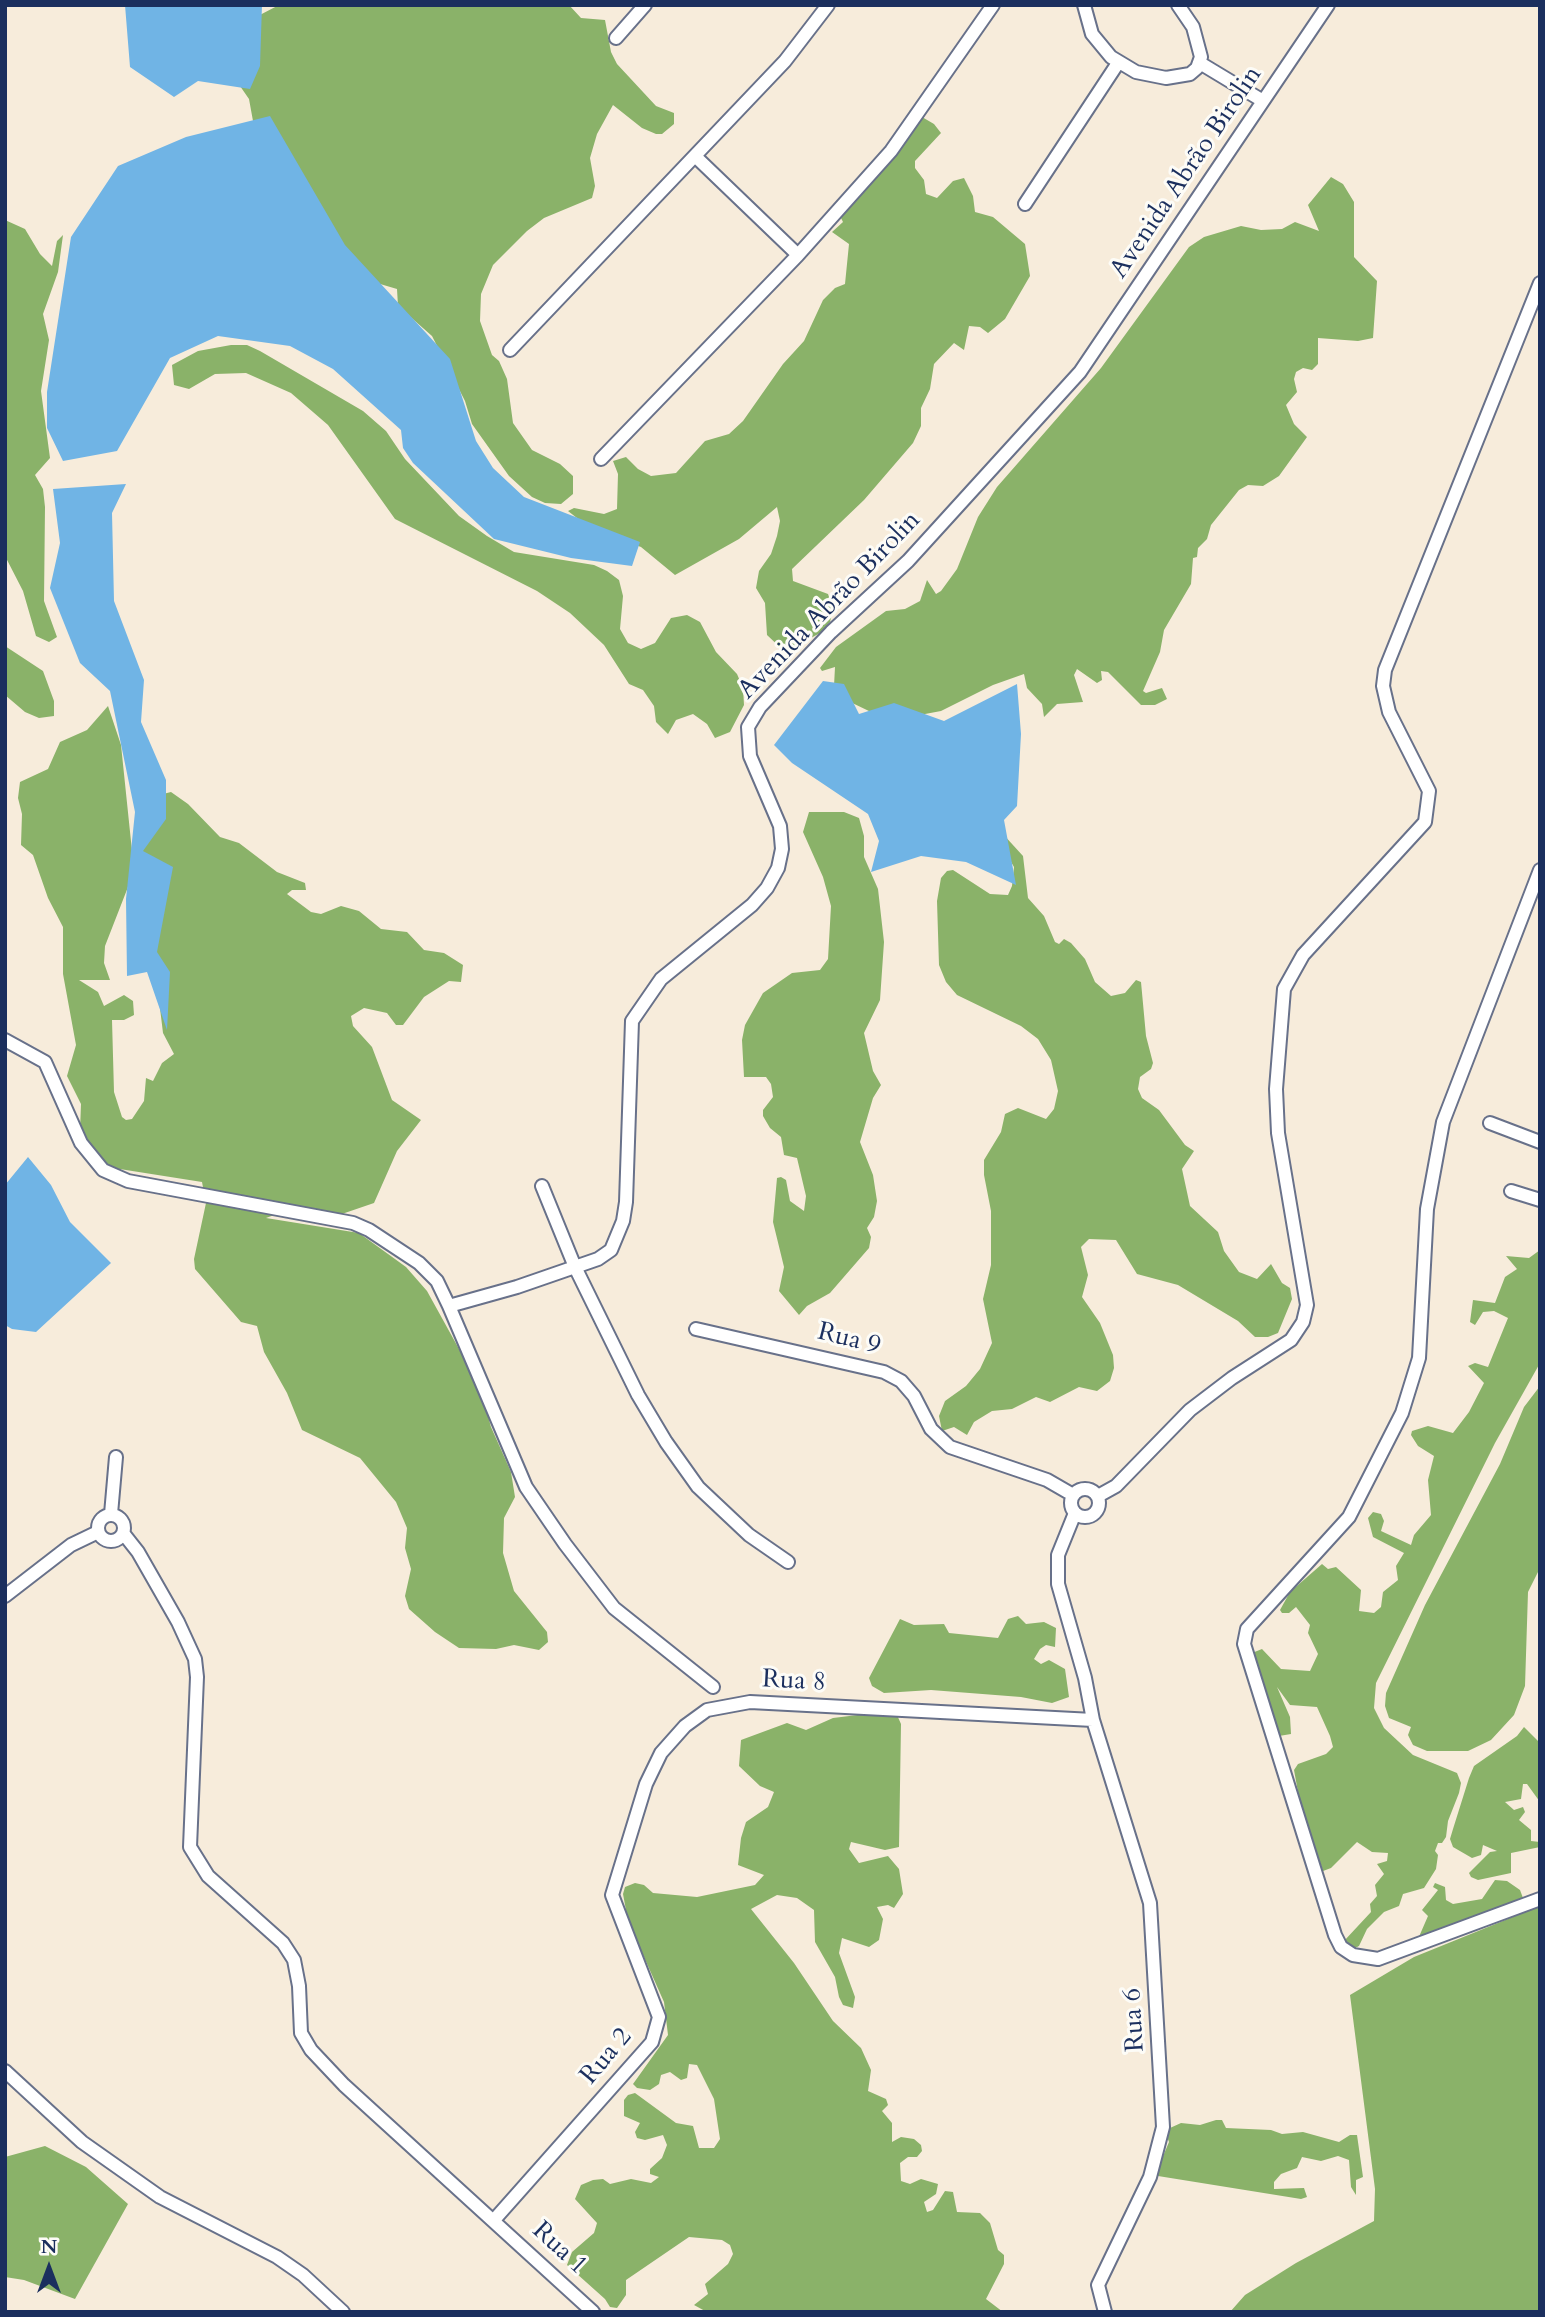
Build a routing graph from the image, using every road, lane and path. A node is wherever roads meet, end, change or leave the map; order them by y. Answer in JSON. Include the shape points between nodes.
{"nodes":[{"id":1,"x":645,"y":5,"type":"edge"},
{"id":2,"x":828,"y":5,"type":"edge"},
{"id":3,"x":993,"y":5,"type":"edge"},
{"id":4,"x":1084,"y":5,"type":"edge"},
{"id":5,"x":1178,"y":5,"type":"edge"},
{"id":6,"x":1328,"y":5,"type":"edge"},
{"id":7,"x":615,"y":38,"type":"dead end"},
{"id":8,"x":1118,"y":63,"type":"junction"},
{"id":9,"x":1200,"y":63,"type":"junction"},
{"id":10,"x":1263,"y":101,"type":"junction"},
{"id":11,"x":696,"y":157,"type":"junction"},
{"id":12,"x":1025,"y":204,"type":"dead end"},
{"id":13,"x":798,"y":255,"type":"junction"},
{"id":14,"x":1540,"y":283,"type":"edge"},
{"id":15,"x":510,"y":349,"type":"dead end"},
{"id":16,"x":601,"y":459,"type":"dead end"},
{"id":17,"x":1540,"y":870,"type":"edge"},
{"id":18,"x":5,"y":1040,"type":"edge"},
{"id":19,"x":1490,"y":1123,"type":"dead end"},
{"id":20,"x":1540,"y":1142,"type":"edge"},
{"id":21,"x":542,"y":1186,"type":"dead end"},
{"id":22,"x":1511,"y":1191,"type":"dead end"},
{"id":23,"x":1540,"y":1200,"type":"edge"},
{"id":24,"x":575,"y":1267,"type":"junction"},
{"id":25,"x":449,"y":1306,"type":"junction"},
{"id":26,"x":696,"y":1329,"type":"dead end"},
{"id":27,"x":116,"y":1457,"type":"dead end"},
{"id":28,"x":1073,"y":1494,"type":"junction"},
{"id":29,"x":1098,"y":1496,"type":"junction"},
{"id":30,"x":1075,"y":1513,"type":"junction"},
{"id":31,"x":111,"y":1514,"type":"junction"},
{"id":32,"x":99,"y":1532,"type":"junction"},
{"id":33,"x":123,"y":1533,"type":"junction"},
{"id":34,"x":788,"y":1562,"type":"dead end"},
{"id":35,"x":5,"y":1596,"type":"edge"},
{"id":36,"x":713,"y":1687,"type":"dead end"},
{"id":37,"x":1093,"y":1720,"type":"junction"},
{"id":38,"x":612,"y":1895,"type":"joint"},
{"id":39,"x":1540,"y":1899,"type":"edge"},
{"id":40,"x":5,"y":2071,"type":"edge"},
{"id":41,"x":494,"y":2220,"type":"junction"},
{"id":42,"x":343,"y":2312,"type":"edge"},
{"id":43,"x":593,"y":2312,"type":"edge"},
{"id":44,"x":1105,"y":2312,"type":"edge"}],
"edges":[{"from":1,"to":7,"type":"street"},
{"from":2,"to":11,"type":"street","via":[[792,54]]},
{"from":3,"to":13,"type":"street","via":[[891,151]]},
{"from":4,"to":8,"type":"street","via":[[1092,34]]},
{"from":5,"to":9,"type":"street","via":[[1197,36]]},
{"from":6,"to":10,"type":"street","name":"Avenida Abrão Birolin"},
{"from":8,"to":9,"type":"street","via":[[1166,78],[1190,74]]},
{"from":8,"to":12,"type":"street"},
{"from":9,"to":10,"type":"street"},
{"from":10,"to":24,"type":"street","name":"Avenida Abrão Birolin","via":[[1080,372],[908,561],[831,632],[760,707],[748,727],[750,756],[780,826],[778,868],[752,905],[661,979],[632,1021],[623,1221],[611,1250]]},
{"from":11,"to":13,"type":"street"},
{"from":11,"to":15,"type":"street"},
{"from":13,"to":16,"type":"street"},
{"from":14,"to":29,"type":"street","via":[[1385,670],[1383,686],[1389,712],[1429,791],[1426,822],[1303,955],[1284,989],[1276,1089],[1278,1133],[1307,1305],[1303,1322],[1291,1340],[1190,1410],[1116,1486]]},
{"from":17,"to":39,"type":"street","via":[[1443,1122],[1427,1209],[1419,1358],[1402,1413],[1349,1517],[1247,1629],[1244,1644],[1341,1947],[1353,1955],[1378,1959]]},
{"from":18,"to":25,"type":"street","via":[[45,1062],[81,1143],[103,1170],[128,1181],[353,1223],[419,1263],[437,1281]]},
{"from":19,"to":20,"type":"street"},
{"from":21,"to":24,"type":"street"},
{"from":22,"to":23,"type":"street"},
{"from":24,"to":25,"type":"street","name":"Avenida Abrão Birolin"},
{"from":24,"to":34,"type":"street","via":[[638,1395],[690,1476],[727,1515]]},
{"from":25,"to":36,"type":"street","via":[[526,1487],[565,1544],[614,1608]]},
{"from":26,"to":28,"type":"street","name":"Rua 9","via":[[884,1372],[901,1381],[931,1429],[950,1447]]},
{"from":27,"to":31,"type":"street"},
{"from":28,"to":29,"type":"street","via":[[1086,1488]]},
{"from":28,"to":30,"type":"street"},
{"from":29,"to":30,"type":"street","via":[[1098,1508],[1092,1515]]},
{"from":30,"to":37,"type":"street","name":"Rua 6","via":[[1058,1555],[1058,1584]]},
{"from":31,"to":32,"type":"street","via":[[100,1520]]},
{"from":31,"to":33,"type":"street","via":[[123,1520]]},
{"from":32,"to":33,"type":"street","via":[[108,1541]]},
{"from":32,"to":35,"type":"street","via":[[71,1545]]},
{"from":33,"to":41,"type":"street","name":"Rua 1","via":[[195,1659],[190,1847],[208,1876],[283,1943],[294,1960],[300,2033],[311,2050]]},
{"from":37,"to":38,"type":"street","name":"Rua 8","via":[[750,1702],[707,1710],[661,1753],[646,1784]]},
{"from":37,"to":44,"type":"street","name":"Rua 6","via":[[1150,1903],[1163,2127],[1150,2178],[1098,2285]]},
{"from":38,"to":41,"type":"street","name":"Rua 2","via":[[659,2017],[652,2042]]},
{"from":40,"to":42,"type":"street","via":[[82,2143],[160,2197],[277,2258]]},
{"from":41,"to":43,"type":"street","name":"Rua 1"}]}
